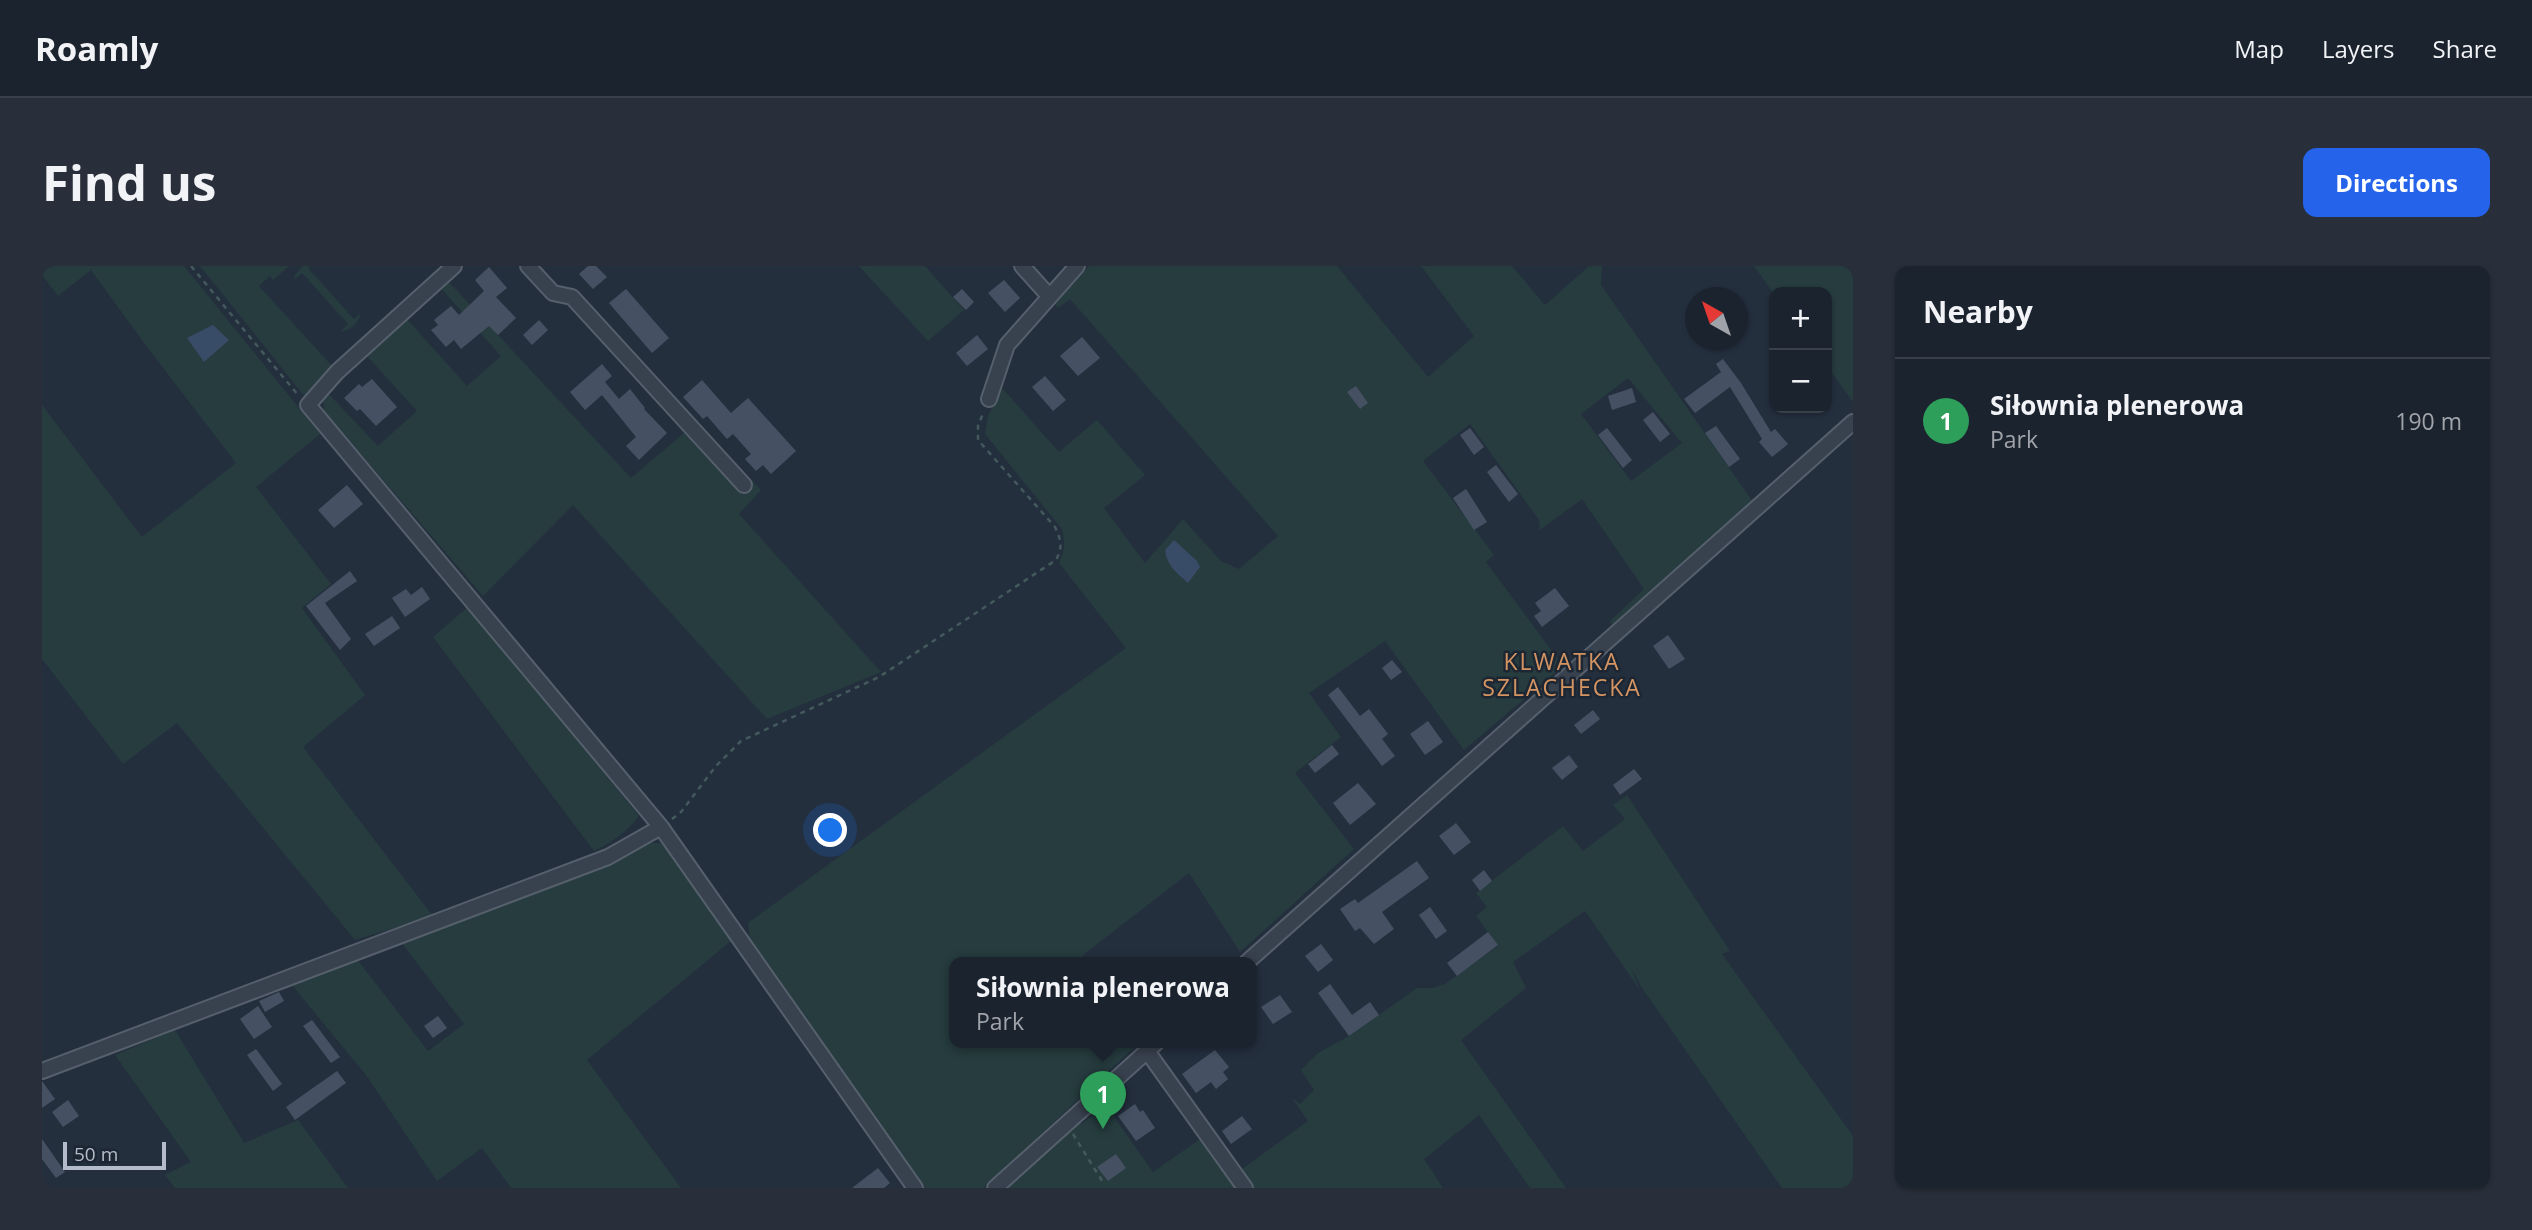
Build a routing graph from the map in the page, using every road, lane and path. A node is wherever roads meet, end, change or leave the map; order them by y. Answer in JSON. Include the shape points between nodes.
{"nodes":[{"id":1,"x":191,"y":266,"type":"edge"},
{"id":2,"x":454,"y":266,"type":"edge"},
{"id":3,"x":528,"y":266,"type":"edge"},
{"id":4,"x":1022,"y":266,"type":"edge"},
{"id":5,"x":1077,"y":266,"type":"edge"},
{"id":6,"x":1049,"y":296,"type":"junction"},
{"id":7,"x":989,"y":399,"type":"joint"},
{"id":8,"x":308,"y":405,"type":"junction"},
{"id":9,"x":1853,"y":422,"type":"edge"},
{"id":10,"x":744,"y":485,"type":"dead end"},
{"id":11,"x":661,"y":827,"type":"junction"},
{"id":12,"x":1253,"y":957,"type":"edge"},
{"id":13,"x":1151,"y":1048,"type":"edge"},
{"id":14,"x":1153,"y":1048,"type":"edge"},
{"id":15,"x":42,"y":1071,"type":"edge"},
{"id":16,"x":1066,"y":1124,"type":"junction"},
{"id":17,"x":1104,"y":1184,"type":"dead end"},
{"id":18,"x":915,"y":1188,"type":"edge"},
{"id":19,"x":995,"y":1188,"type":"edge"},
{"id":20,"x":1245,"y":1188,"type":"edge"}],
"edges":[{"from":1,"to":8,"type":"path"},
{"from":2,"to":8,"type":"street","via":[[337,372]]},
{"from":3,"to":10,"type":"street","via":[[553,293],[572,297]]},
{"from":4,"to":6,"type":"street"},
{"from":5,"to":6,"type":"street"},
{"from":6,"to":7,"type":"street","via":[[1007,345]]},
{"from":7,"to":11,"type":"path","via":[[978,426],[978,440],[1055,527],[1062,540],[1056,560],[879,677],[741,741],[681,812]]},
{"from":8,"to":11,"type":"street"},
{"from":9,"to":12,"type":"street"},
{"from":11,"to":15,"type":"street","via":[[608,857]]},
{"from":11,"to":18,"type":"street"},
{"from":13,"to":16,"type":"street"},
{"from":14,"to":20,"type":"street"},
{"from":16,"to":17,"type":"path"},
{"from":16,"to":19,"type":"street"}]}
